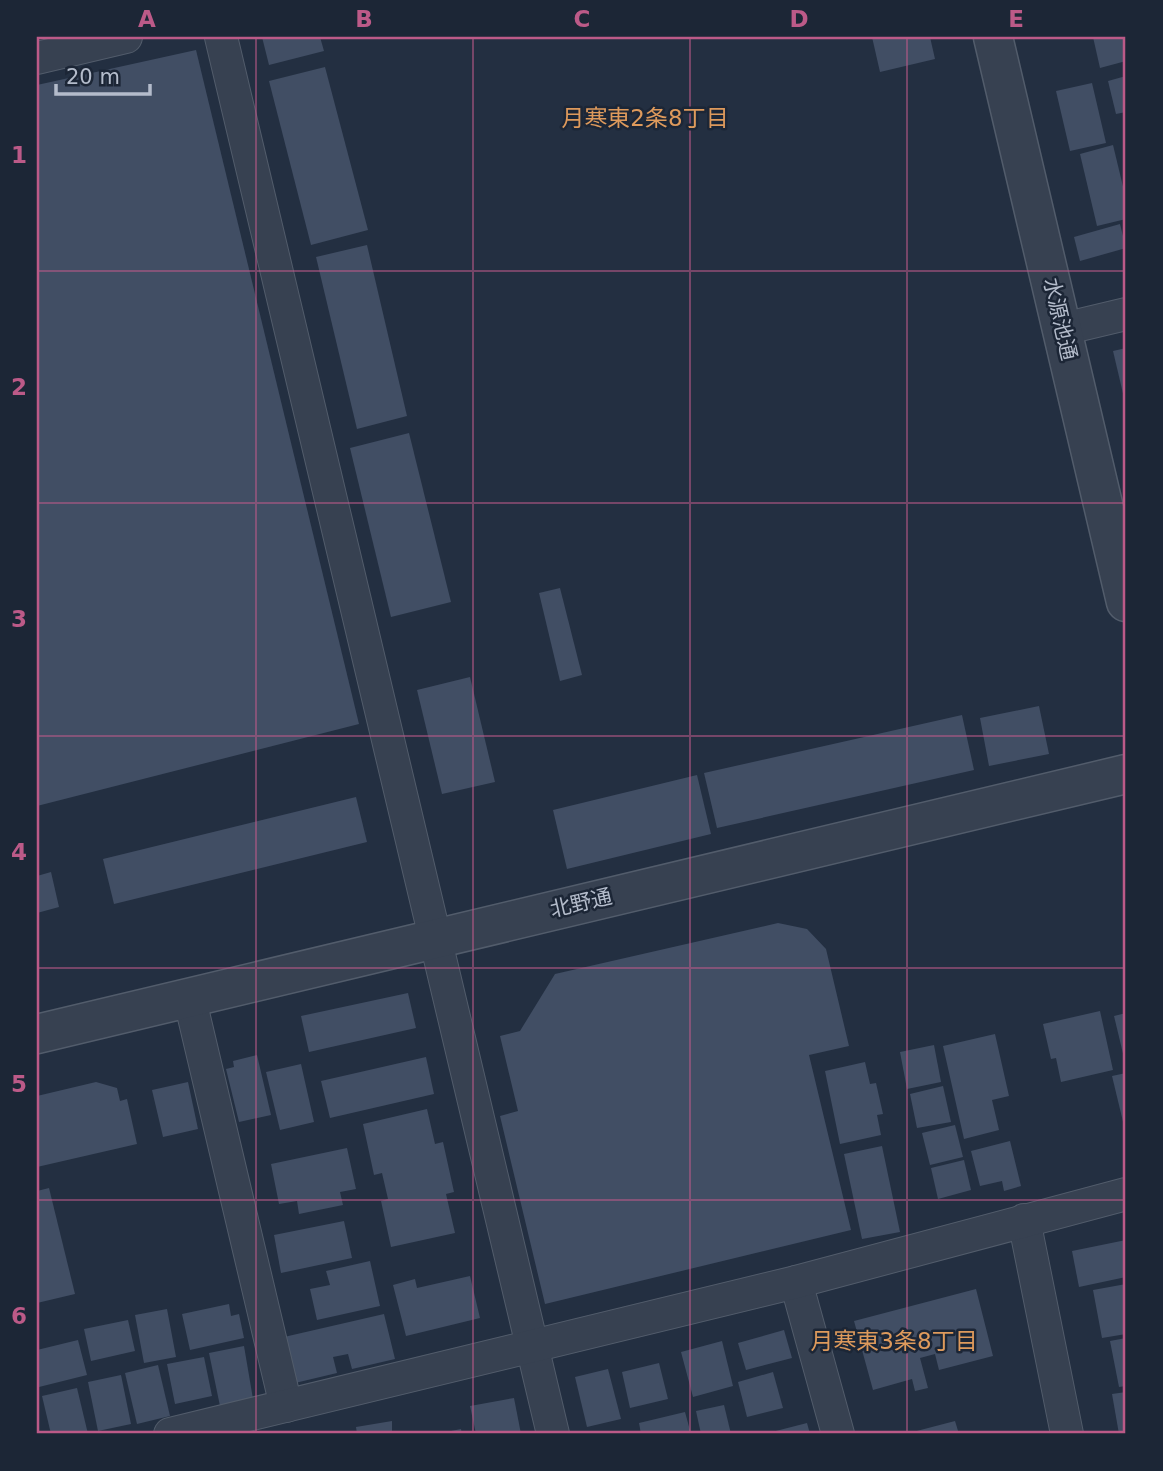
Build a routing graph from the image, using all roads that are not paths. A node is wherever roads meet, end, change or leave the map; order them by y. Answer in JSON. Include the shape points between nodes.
{"nodes":[{"id":1,"x":126,"y":37,"type":"edge"},
{"id":2,"x":221,"y":37,"type":"edge"},
{"id":3,"x":993,"y":37,"type":"edge"},
{"id":4,"x":37,"y":58,"type":"edge"},
{"id":5,"x":1126,"y":314,"type":"edge"},
{"id":6,"x":1063,"y":329,"type":"junction"},
{"id":7,"x":1126,"y":602,"type":"edge"},
{"id":8,"x":1126,"y":774,"type":"edge"},
{"id":9,"x":437,"y":937,"type":"junction"},
{"id":10,"x":190,"y":996,"type":"junction"},
{"id":11,"x":37,"y":1034,"type":"edge"},
{"id":12,"x":1126,"y":1194,"type":"edge"},
{"id":13,"x":1024,"y":1220,"type":"junction"},
{"id":14,"x":796,"y":1282,"type":"junction"},
{"id":15,"x":534,"y":1343,"type":"junction"},
{"id":16,"x":271,"y":1418,"type":"edge"},
{"id":17,"x":170,"y":1434,"type":"edge"},
{"id":18,"x":553,"y":1434,"type":"edge"},
{"id":19,"x":838,"y":1434,"type":"edge"},
{"id":20,"x":1067,"y":1434,"type":"edge"}],
"edges":[{"from":1,"to":4,"type":"street"},
{"from":2,"to":9,"type":"street"},
{"from":3,"to":6,"type":"street","name":"水源池通"},
{"from":5,"to":6,"type":"street"},
{"from":6,"to":7,"type":"street","name":"水源池通"},
{"from":8,"to":9,"type":"street","name":"北野通"},
{"from":9,"to":10,"type":"street","name":"北野通"},
{"from":9,"to":15,"type":"street"},
{"from":10,"to":11,"type":"street","name":"北野通"},
{"from":10,"to":16,"type":"street"},
{"from":12,"to":13,"type":"street"},
{"from":13,"to":14,"type":"street"},
{"from":13,"to":20,"type":"street"},
{"from":14,"to":15,"type":"street"},
{"from":14,"to":19,"type":"street"},
{"from":15,"to":16,"type":"street"},
{"from":15,"to":18,"type":"street"},
{"from":16,"to":17,"type":"street"}]}
